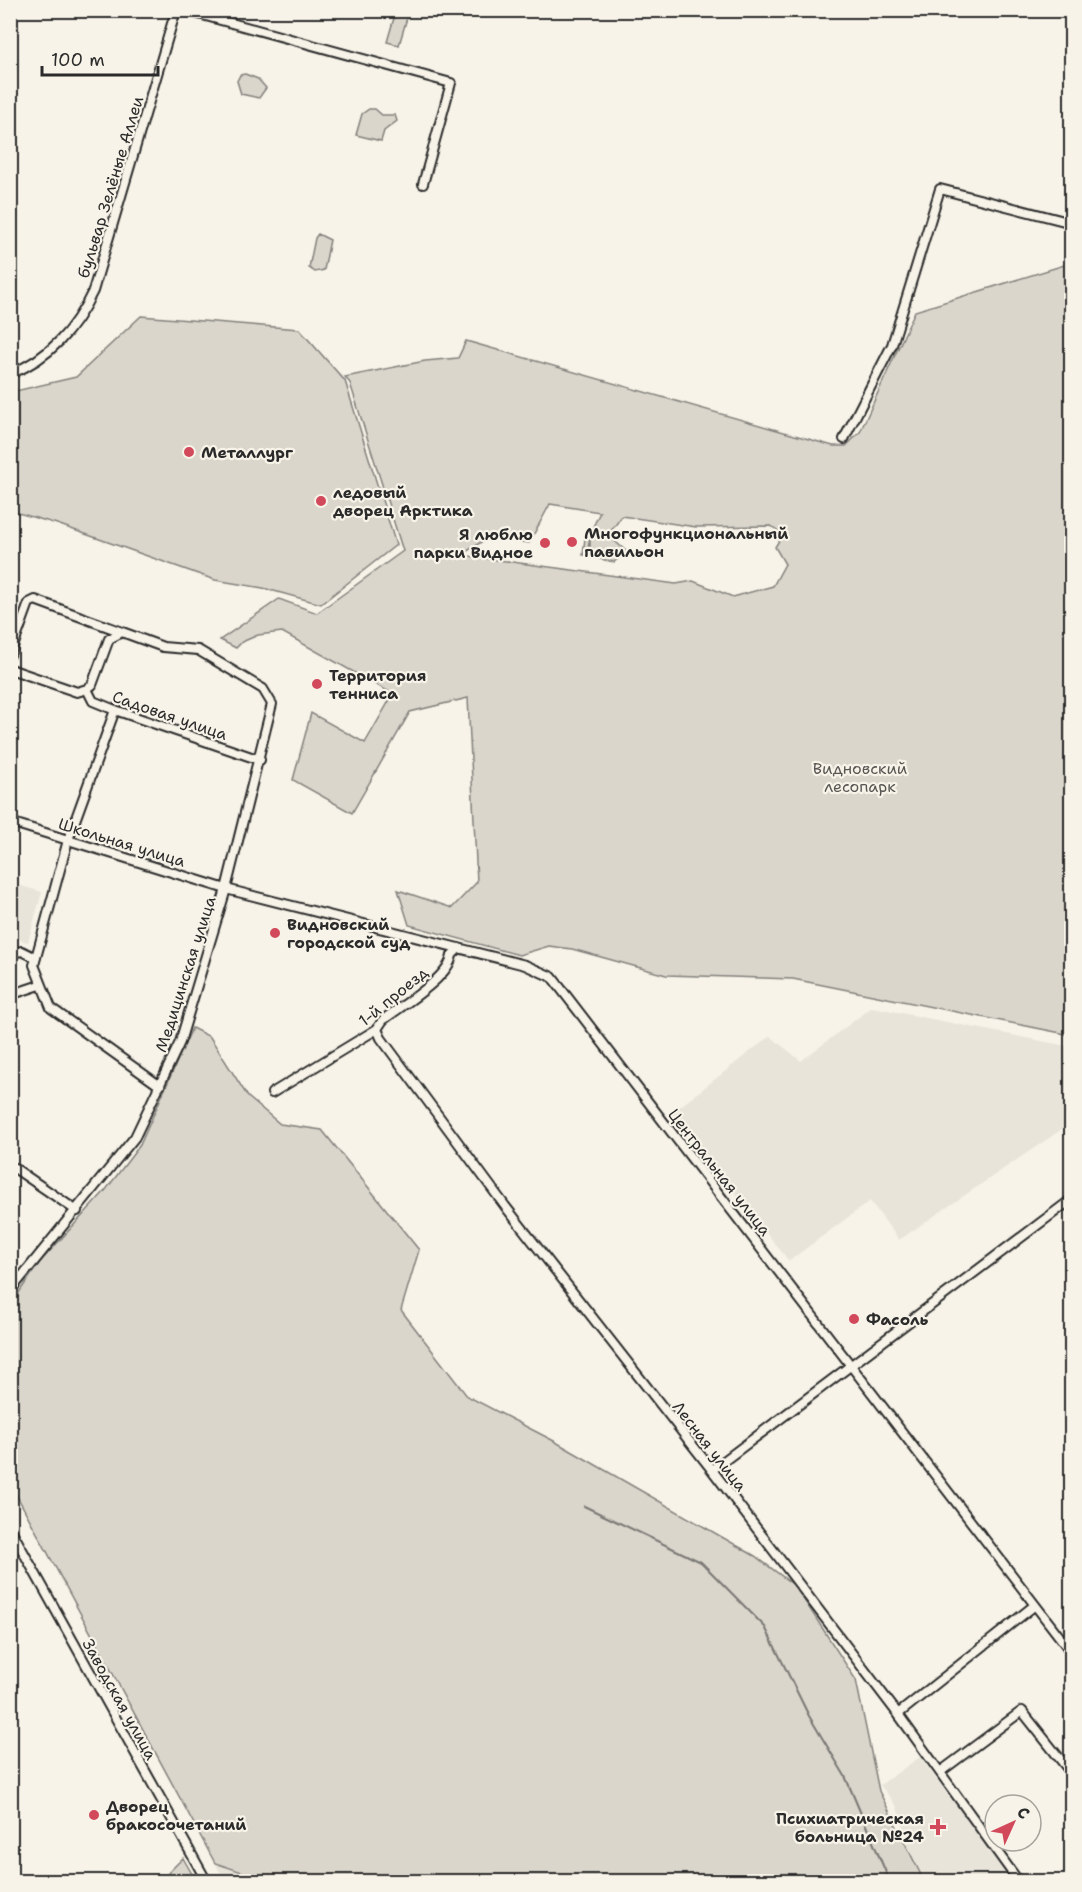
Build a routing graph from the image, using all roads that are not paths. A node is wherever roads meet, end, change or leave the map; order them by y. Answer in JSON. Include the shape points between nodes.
{"nodes":[{"id":1,"x":177,"y":10,"type":"edge"},
{"id":2,"x":184,"y":10,"type":"edge"},
{"id":3,"x":423,"y":184,"type":"dead end"},
{"id":4,"x":1071,"y":223,"type":"edge"},
{"id":5,"x":10,"y":374,"type":"edge"},
{"id":6,"x":843,"y":439,"type":"dead end"},
{"id":7,"x":124,"y":632,"type":"junction"},
{"id":8,"x":10,"y":655,"type":"edge"},
{"id":9,"x":10,"y":669,"type":"edge"},
{"id":10,"x":87,"y":689,"type":"junction"},
{"id":11,"x":115,"y":711,"type":"junction"},
{"id":12,"x":260,"y":760,"type":"junction"},
{"id":13,"x":10,"y":822,"type":"edge"},
{"id":14,"x":68,"y":840,"type":"junction"},
{"id":15,"x":226,"y":889,"type":"junction"},
{"id":16,"x":459,"y":948,"type":"junction"},
{"id":17,"x":10,"y":953,"type":"edge"},
{"id":18,"x":36,"y":958,"type":"junction"},
{"id":19,"x":40,"y":985,"type":"junction"},
{"id":20,"x":10,"y":996,"type":"edge"},
{"id":21,"x":377,"y":1029,"type":"junction"},
{"id":22,"x":160,"y":1086,"type":"junction"},
{"id":23,"x":272,"y":1093,"type":"dead end"},
{"id":24,"x":10,"y":1165,"type":"edge"},
{"id":25,"x":1071,"y":1199,"type":"edge"},
{"id":26,"x":77,"y":1211,"type":"junction"},
{"id":27,"x":10,"y":1292,"type":"edge"},
{"id":28,"x":850,"y":1365,"type":"junction"},
{"id":29,"x":712,"y":1470,"type":"junction"},
{"id":30,"x":10,"y":1528,"type":"edge"},
{"id":31,"x":1035,"y":1605,"type":"junction"},
{"id":32,"x":1071,"y":1653,"type":"edge"},
{"id":33,"x":898,"y":1714,"type":"junction"},
{"id":34,"x":940,"y":1772,"type":"junction"},
{"id":35,"x":1071,"y":1774,"type":"edge"},
{"id":36,"x":207,"y":1881,"type":"edge"},
{"id":37,"x":1018,"y":1881,"type":"edge"}],
"edges":[{"from":1,"to":5,"type":"street","name":"бульвар Зелёные Аллеи","via":[[93,291],[74,325],[58,343],[45,355]]},
{"from":2,"to":3,"type":"street","via":[[451,83]]},
{"from":4,"to":6,"type":"street","via":[[940,189],[892,345]]},
{"from":7,"to":8,"type":"street","via":[[35,600],[29,603]]},
{"from":7,"to":10,"type":"street","via":[[109,639]]},
{"from":7,"to":12,"type":"street","name":"Медицинская улица","via":[[163,647],[198,650],[263,689],[272,704]]},
{"from":9,"to":10,"type":"street","via":[[77,692]]},
{"from":10,"to":11,"type":"street","name":"Садовая улица","via":[[93,701]]},
{"from":11,"to":12,"type":"street","name":"Садовая улица"},
{"from":11,"to":14,"type":"street"},
{"from":12,"to":15,"type":"street","name":"Медицинская улица"},
{"from":13,"to":14,"type":"street","name":"Школьная улица"},
{"from":14,"to":15,"type":"street","name":"Школьная улица"},
{"from":14,"to":18,"type":"street"},
{"from":15,"to":16,"type":"street","name":"Центральная улица"},
{"from":15,"to":22,"type":"street","name":"Медицинская улица","via":[[180,1042]]},
{"from":16,"to":21,"type":"street","name":"1-й проезд","via":[[443,974],[383,1020]]},
{"from":16,"to":28,"type":"street","name":"Центральная улица","via":[[525,965],[552,977]]},
{"from":17,"to":18,"type":"street","via":[[22,951]]},
{"from":18,"to":19,"type":"street","via":[[34,965]]},
{"from":19,"to":20,"type":"street"},
{"from":19,"to":22,"type":"street","via":[[51,1008]]},
{"from":21,"to":23,"type":"street","name":"1-й проезд"},
{"from":21,"to":29,"type":"street","name":"Лесная улица","via":[[506,1206]]},
{"from":22,"to":26,"type":"street","name":"Медицинская улица","via":[[135,1137]]},
{"from":24,"to":26,"type":"street"},
{"from":25,"to":28,"type":"street"},
{"from":26,"to":27,"type":"street","name":"Медицинская улица"},
{"from":28,"to":29,"type":"street"},
{"from":28,"to":31,"type":"street","name":"Центральная улица"},
{"from":29,"to":33,"type":"street","name":"Лесная улица"},
{"from":30,"to":36,"type":"street","name":"Заводская улица"},
{"from":31,"to":32,"type":"street","name":"Центральная улица"},
{"from":31,"to":33,"type":"street"},
{"from":33,"to":34,"type":"street","name":"Лесная улица"},
{"from":34,"to":35,"type":"street","via":[[1022,1711]]},
{"from":34,"to":37,"type":"street","name":"Лесная улица"}]}
